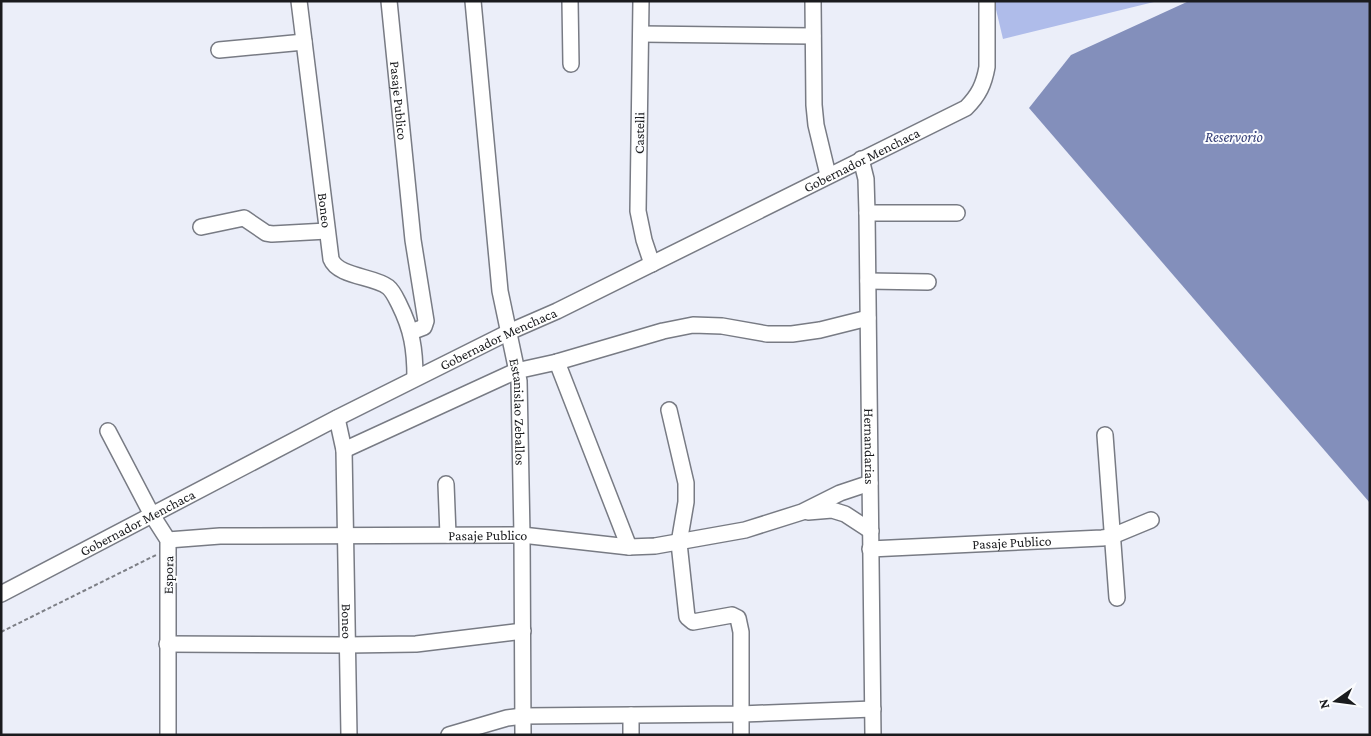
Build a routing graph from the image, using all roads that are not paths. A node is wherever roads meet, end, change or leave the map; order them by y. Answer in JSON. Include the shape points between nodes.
{"nodes":[{"id":1,"x":299,"y":1,"type":"edge"},
{"id":2,"x":388,"y":1,"type":"edge"},
{"id":3,"x":473,"y":1,"type":"edge"},
{"id":4,"x":570,"y":1,"type":"edge"},
{"id":5,"x":641,"y":1,"type":"edge"},
{"id":6,"x":813,"y":1,"type":"edge"},
{"id":7,"x":987,"y":1,"type":"edge"},
{"id":8,"x":641,"y":34,"type":"junction"},
{"id":9,"x":813,"y":36,"type":"junction"},
{"id":10,"x":304,"y":42,"type":"junction"},
{"id":11,"x":219,"y":50,"type":"dead end"},
{"id":12,"x":571,"y":64,"type":"dead end"},
{"id":13,"x":861,"y":159,"type":"junction"},
{"id":14,"x":828,"y":175,"type":"junction"},
{"id":15,"x":867,"y":213,"type":"junction"},
{"id":16,"x":957,"y":213,"type":"dead end"},
{"id":17,"x":200,"y":227,"type":"dead end"},
{"id":18,"x":327,"y":231,"type":"junction"},
{"id":19,"x":652,"y":264,"type":"junction"},
{"id":20,"x":868,"y":281,"type":"junction"},
{"id":21,"x":928,"y":282,"type":"dead end"},
{"id":22,"x":868,"y":318,"type":"junction"},
{"id":23,"x":411,"y":332,"type":"junction"},
{"id":24,"x":509,"y":332,"type":"junction"},
{"id":25,"x":557,"y":362,"type":"junction"},
{"id":26,"x":516,"y":371,"type":"junction"},
{"id":27,"x":415,"y":378,"type":"junction"},
{"id":28,"x":669,"y":410,"type":"dead end"},
{"id":29,"x":337,"y":418,"type":"junction"},
{"id":30,"x":108,"y":431,"type":"dead end"},
{"id":31,"x":1105,"y":435,"type":"dead end"},
{"id":32,"x":344,"y":450,"type":"junction"},
{"id":33,"x":446,"y":484,"type":"dead end"},
{"id":34,"x":870,"y":484,"type":"junction"},
{"id":35,"x":802,"y":512,"type":"junction"},
{"id":36,"x":152,"y":515,"type":"junction"},
{"id":37,"x":1152,"y":520,"type":"dead end"},
{"id":38,"x":871,"y":531,"type":"junction"},
{"id":39,"x":346,"y":535,"type":"junction"},
{"id":40,"x":448,"y":535,"type":"junction"},
{"id":41,"x":522,"y":535,"type":"junction"},
{"id":42,"x":1112,"y":536,"type":"junction"},
{"id":43,"x":679,"y":542,"type":"junction"},
{"id":44,"x":168,"y":545,"type":"junction"},
{"id":45,"x":629,"y":547,"type":"junction"},
{"id":46,"x":870,"y":550,"type":"junction"},
{"id":47,"x":1,"y":594,"type":"edge"},
{"id":48,"x":1117,"y":598,"type":"dead end"},
{"id":49,"x":523,"y":631,"type":"junction"},
{"id":50,"x":167,"y":644,"type":"junction"},
{"id":51,"x":347,"y":645,"type":"junction"},
{"id":52,"x":873,"y":708,"type":"junction"},
{"id":53,"x":741,"y":714,"type":"junction"},
{"id":54,"x":523,"y":716,"type":"junction"},
{"id":55,"x":631,"y":716,"type":"junction"},
{"id":56,"x":168,"y":735,"type":"edge"},
{"id":57,"x":348,"y":735,"type":"edge"},
{"id":58,"x":449,"y":735,"type":"edge"},
{"id":59,"x":523,"y":735,"type":"edge"},
{"id":60,"x":631,"y":735,"type":"edge"},
{"id":61,"x":741,"y":735,"type":"edge"},
{"id":62,"x":873,"y":735,"type":"edge"}],
"edges":[{"from":1,"to":10,"type":"street","name":"Boneo"},
{"from":2,"to":23,"type":"street","name":"Pasaje Publico","via":[[413,240],[426,321],[424,326]]},
{"from":3,"to":24,"type":"street","name":"Estanislao Zeballos","via":[[500,291]]},
{"from":4,"to":12,"type":"street"},
{"from":5,"to":8,"type":"street","name":"Castelli"},
{"from":6,"to":9,"type":"street"},
{"from":7,"to":13,"type":"street","name":"Gobernador Menchaca","via":[[987,67],[981,90],[966,108]]},
{"from":8,"to":9,"type":"street"},
{"from":8,"to":19,"type":"street","name":"Castelli","via":[[638,211]]},
{"from":9,"to":14,"type":"street","via":[[816,125]]},
{"from":10,"to":11,"type":"street"},
{"from":10,"to":18,"type":"street","name":"Boneo"},
{"from":13,"to":14,"type":"street","name":"Gobernador Menchaca"},
{"from":13,"to":15,"type":"street","name":"Hernandarias","via":[[866,178]]},
{"from":14,"to":19,"type":"street","name":"Gobernador Menchaca"},
{"from":15,"to":16,"type":"street"},
{"from":15,"to":20,"type":"street","name":"Hernandarias"},
{"from":17,"to":18,"type":"street","via":[[244,218],[272,234]]},
{"from":18,"to":23,"type":"street","name":"Boneo","via":[[336,267],[389,288]]},
{"from":19,"to":24,"type":"street","name":"Gobernador Menchaca"},
{"from":20,"to":21,"type":"street"},
{"from":20,"to":22,"type":"street","name":"Hernandarias"},
{"from":22,"to":25,"type":"street","via":[[792,334],[694,326],[663,331]]},
{"from":22,"to":34,"type":"street","name":"Hernandarias"},
{"from":23,"to":27,"type":"street","name":"Boneo"},
{"from":24,"to":26,"type":"street","name":"Estanislao Zeballos"},
{"from":24,"to":27,"type":"street","name":"Gobernador Menchaca"},
{"from":25,"to":26,"type":"street"},
{"from":25,"to":45,"type":"street"},
{"from":26,"to":32,"type":"street"},
{"from":26,"to":41,"type":"street","name":"Estanislao Zeballos","via":[[519,381]]},
{"from":27,"to":29,"type":"street","name":"Gobernador Menchaca"},
{"from":28,"to":43,"type":"street","via":[[686,483]]},
{"from":29,"to":32,"type":"street","name":"Boneo"},
{"from":29,"to":36,"type":"street","name":"Gobernador Menchaca"},
{"from":30,"to":36,"type":"street","name":"Espora"},
{"from":31,"to":42,"type":"street"},
{"from":32,"to":39,"type":"street","name":"Boneo"},
{"from":33,"to":40,"type":"street"},
{"from":34,"to":35,"type":"street","name":"Pasaje Publico","via":[[840,493]]},
{"from":34,"to":38,"type":"street","name":"Hernandarias"},
{"from":35,"to":38,"type":"street","name":"Pasaje Publico","via":[[832,510],[845,514]]},
{"from":35,"to":43,"type":"street","name":"Pasaje Publico","via":[[745,530]]},
{"from":36,"to":44,"type":"street","name":"Espora"},
{"from":36,"to":47,"type":"street","name":"Gobernador Menchaca"},
{"from":37,"to":42,"type":"street","name":"Pasaje Publico"},
{"from":38,"to":46,"type":"street","name":"Hernandarias"},
{"from":39,"to":40,"type":"street","name":"Pasaje Publico"},
{"from":39,"to":44,"type":"street","name":"Pasaje Publico","via":[[220,536]]},
{"from":39,"to":51,"type":"street","name":"Boneo"},
{"from":40,"to":41,"type":"street","name":"Pasaje Publico"},
{"from":41,"to":45,"type":"street","name":"Pasaje Publico"},
{"from":41,"to":49,"type":"street","name":"Estanislao Zeballos"},
{"from":42,"to":46,"type":"street","name":"Pasaje Publico"},
{"from":42,"to":48,"type":"street"},
{"from":43,"to":45,"type":"street","name":"Pasaje Publico"},
{"from":43,"to":53,"type":"street","via":[[687,617],[693,622],[732,615],[738,618],[741,632]]},
{"from":44,"to":50,"type":"street","name":"Espora"},
{"from":46,"to":52,"type":"street","name":"Hernandarias"},
{"from":49,"to":51,"type":"street","via":[[416,644]]},
{"from":49,"to":54,"type":"street","name":"Estanislao Zeballos"},
{"from":50,"to":51,"type":"street"},
{"from":50,"to":56,"type":"street","name":"Espora"},
{"from":51,"to":57,"type":"street","name":"Boneo"},
{"from":52,"to":53,"type":"street"},
{"from":52,"to":62,"type":"street","name":"Hernandarias"},
{"from":53,"to":55,"type":"street"},
{"from":53,"to":61,"type":"street"},
{"from":54,"to":55,"type":"street"},
{"from":54,"to":58,"type":"street"},
{"from":54,"to":59,"type":"street","name":"Estanislao Zeballos"},
{"from":55,"to":60,"type":"street"}]}
